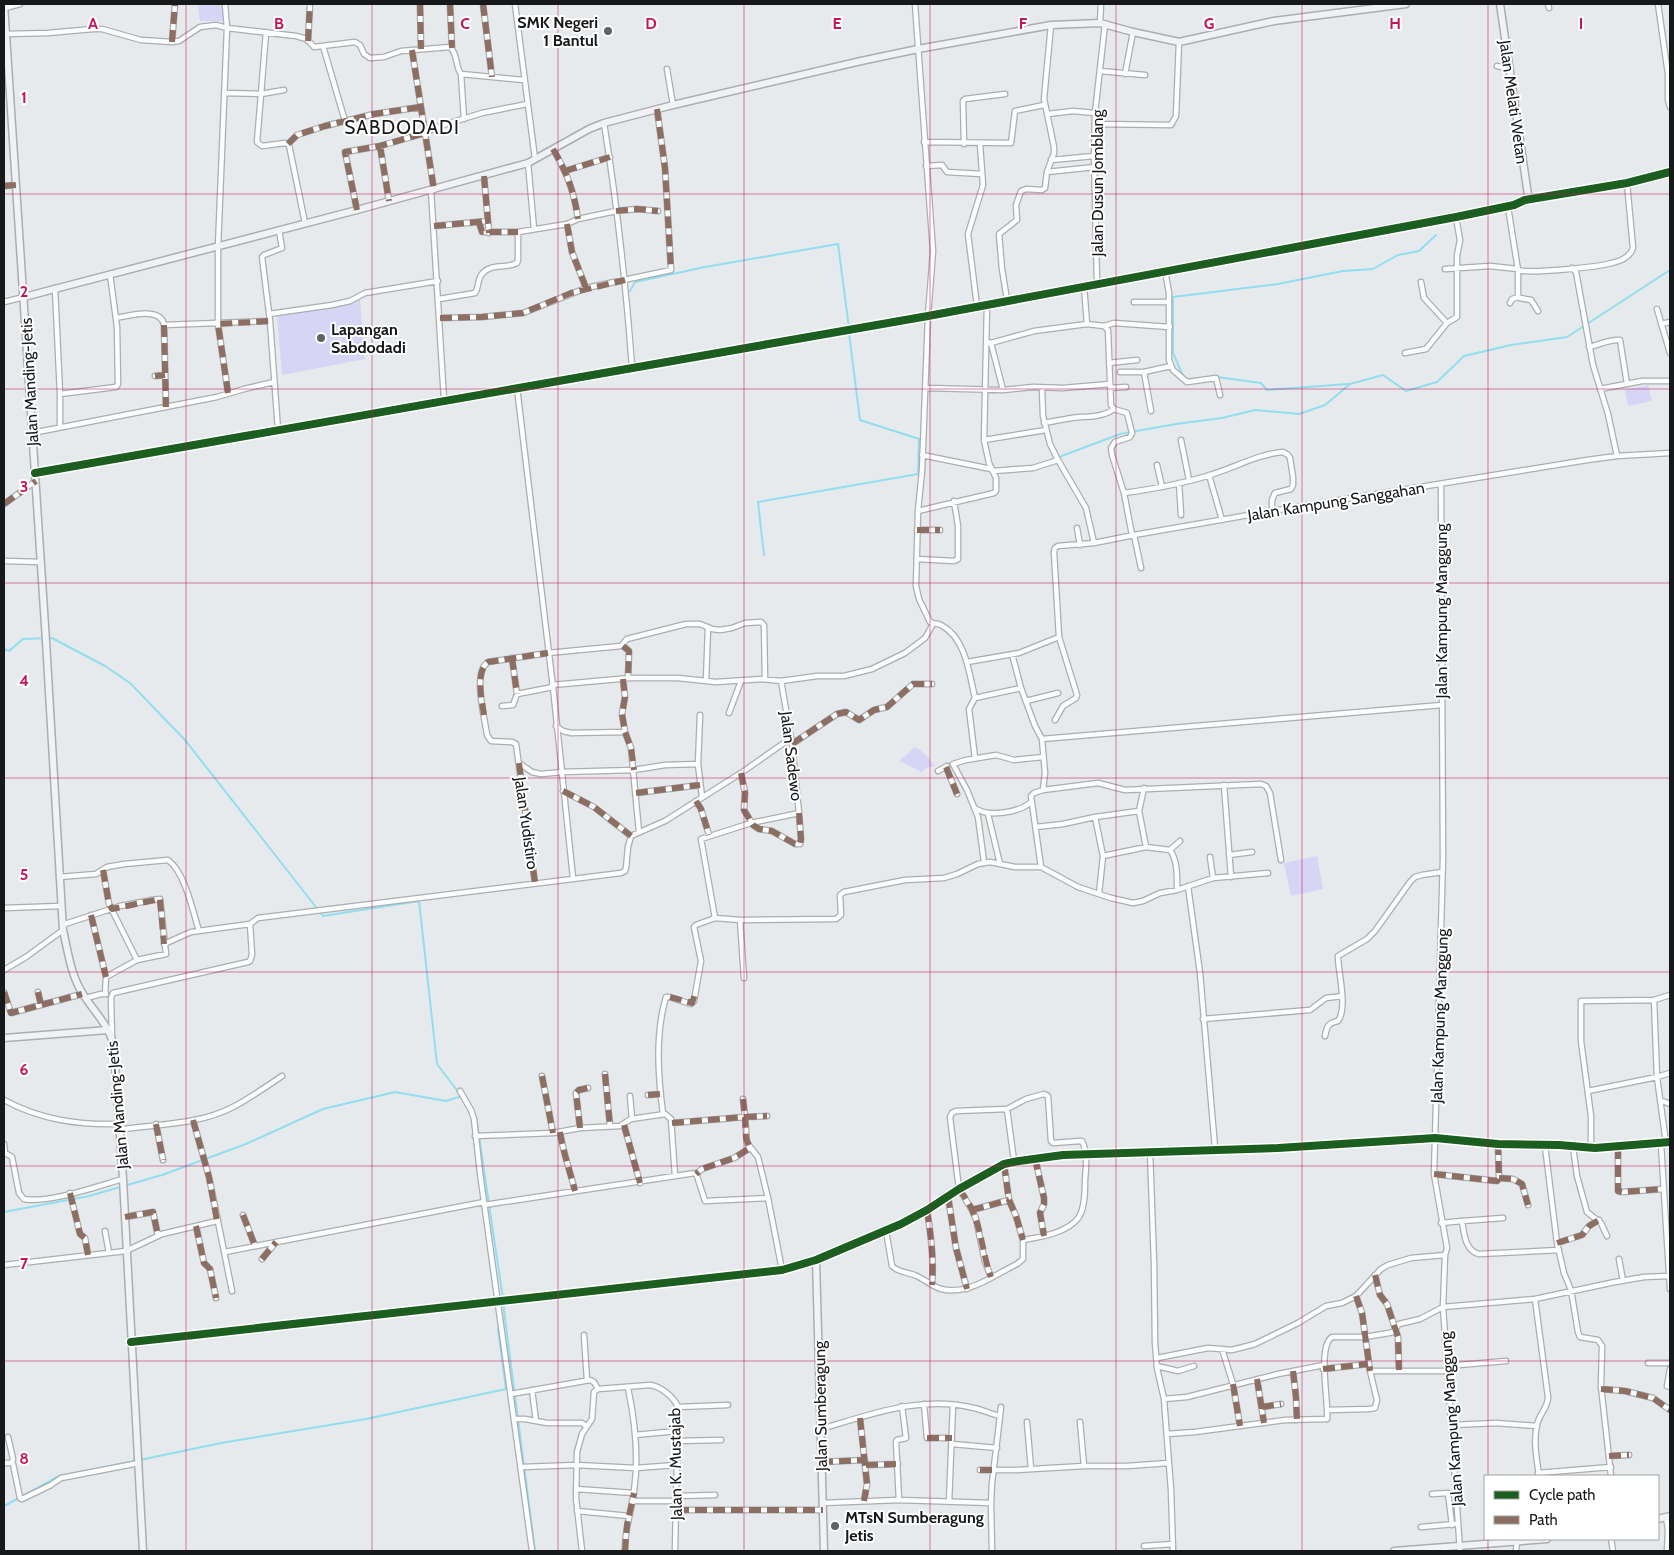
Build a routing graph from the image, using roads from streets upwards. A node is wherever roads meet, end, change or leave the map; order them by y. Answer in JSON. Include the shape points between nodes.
{"nodes":[{"id":1,"x":20,"y":4,"type":"edge"},
{"id":2,"x":175,"y":4,"type":"edge"},
{"id":3,"x":225,"y":4,"type":"edge"},
{"id":4,"x":310,"y":4,"type":"edge"},
{"id":5,"x":420,"y":4,"type":"edge"},
{"id":6,"x":450,"y":4,"type":"edge"},
{"id":7,"x":483,"y":4,"type":"edge"},
{"id":8,"x":515,"y":4,"type":"edge"},
{"id":9,"x":915,"y":4,"type":"edge"},
{"id":10,"x":1101,"y":4,"type":"edge"},
{"id":11,"x":1406,"y":4,"type":"edge"},
{"id":12,"x":1500,"y":4,"type":"edge"},
{"id":13,"x":1658,"y":4,"type":"edge"},
{"id":14,"x":4,"y":6,"type":"edge"},
{"id":15,"x":5,"y":20,"type":"edge"},
{"id":16,"x":1102,"y":23,"type":"junction"},
{"id":17,"x":1051,"y":25,"type":"junction"},
{"id":18,"x":227,"y":28,"type":"junction"},
{"id":19,"x":266,"y":32,"type":"junction"},
{"id":20,"x":1133,"y":32,"type":"junction"},
{"id":21,"x":7,"y":34,"type":"junction"},
{"id":22,"x":308,"y":41,"type":"junction"},
{"id":23,"x":172,"y":42,"type":"junction"},
{"id":24,"x":1179,"y":42,"type":"junction"},
{"id":25,"x":323,"y":46,"type":"junction"},
{"id":26,"x":452,"y":48,"type":"junction"},
{"id":27,"x":421,"y":49,"type":"junction"},
{"id":28,"x":918,"y":49,"type":"junction"},
{"id":29,"x":1664,"y":49,"type":"junction"},
{"id":30,"x":1670,"y":49,"type":"edge"},
{"id":31,"x":412,"y":50,"type":"junction"},
{"id":32,"x":1497,"y":66,"type":"dead end"},
{"id":33,"x":667,"y":69,"type":"dead end"},
{"id":34,"x":1509,"y":69,"type":"junction"},
{"id":35,"x":1100,"y":71,"type":"junction"},
{"id":36,"x":461,"y":74,"type":"junction"},
{"id":37,"x":1125,"y":74,"type":"junction"},
{"id":38,"x":1145,"y":75,"type":"dead end"},
{"id":39,"x":492,"y":77,"type":"junction"},
{"id":40,"x":524,"y":80,"type":"junction"},
{"id":41,"x":284,"y":90,"type":"dead end"},
{"id":42,"x":224,"y":93,"type":"junction"},
{"id":43,"x":262,"y":94,"type":"junction"},
{"id":44,"x":1005,"y":94,"type":"dead end"},
{"id":45,"x":527,"y":104,"type":"junction"},
{"id":46,"x":673,"y":105,"type":"junction"},
{"id":47,"x":1044,"y":106,"type":"junction"},
{"id":48,"x":421,"y":107,"type":"junction"},
{"id":49,"x":1670,"y":107,"type":"edge"},
{"id":50,"x":657,"y":108,"type":"junction"},
{"id":51,"x":1095,"y":113,"type":"junction"},
{"id":52,"x":1048,"y":114,"type":"junction"},
{"id":53,"x":464,"y":118,"type":"junction"},
{"id":54,"x":345,"y":121,"type":"junction"},
{"id":55,"x":604,"y":123,"type":"junction"},
{"id":56,"x":1095,"y":124,"type":"junction"},
{"id":57,"x":425,"y":133,"type":"junction"},
{"id":58,"x":924,"y":142,"type":"junction"},
{"id":59,"x":288,"y":144,"type":"junction"},
{"id":60,"x":964,"y":144,"type":"junction"},
{"id":61,"x":980,"y":144,"type":"junction"},
{"id":62,"x":380,"y":146,"type":"junction"},
{"id":63,"x":553,"y":149,"type":"junction"},
{"id":64,"x":1094,"y":156,"type":"junction"},
{"id":65,"x":610,"y":157,"type":"junction"},
{"id":66,"x":535,"y":158,"type":"junction"},
{"id":67,"x":1052,"y":160,"type":"junction"},
{"id":68,"x":528,"y":163,"type":"junction"},
{"id":69,"x":926,"y":166,"type":"junction"},
{"id":70,"x":1095,"y":167,"type":"junction"},
{"id":71,"x":565,"y":171,"type":"junction"},
{"id":72,"x":1047,"y":172,"type":"junction"},
{"id":73,"x":1670,"y":172,"type":"edge"},
{"id":74,"x":982,"y":174,"type":"junction"},
{"id":75,"x":484,"y":176,"type":"junction"},
{"id":76,"x":1627,"y":183,"type":"junction"},
{"id":77,"x":16,"y":185,"type":"junction"},
{"id":78,"x":4,"y":186,"type":"edge"},
{"id":79,"x":433,"y":190,"type":"junction"},
{"id":80,"x":1525,"y":200,"type":"junction"},
{"id":81,"x":389,"y":201,"type":"junction"},
{"id":82,"x":1508,"y":207,"type":"junction"},
{"id":83,"x":357,"y":210,"type":"junction"},
{"id":84,"x":616,"y":211,"type":"junction"},
{"id":85,"x":658,"y":211,"type":"dead end"},
{"id":86,"x":1456,"y":217,"type":"junction"},
{"id":87,"x":578,"y":218,"type":"junction"},
{"id":88,"x":488,"y":221,"type":"junction"},
{"id":89,"x":479,"y":222,"type":"junction"},
{"id":90,"x":306,"y":224,"type":"junction"},
{"id":91,"x":567,"y":224,"type":"junction"},
{"id":92,"x":434,"y":226,"type":"junction"},
{"id":93,"x":534,"y":229,"type":"junction"},
{"id":94,"x":279,"y":230,"type":"junction"},
{"id":95,"x":518,"y":232,"type":"junction"},
{"id":96,"x":489,"y":233,"type":"junction"},
{"id":97,"x":218,"y":247,"type":"junction"},
{"id":98,"x":1458,"y":268,"type":"junction"},
{"id":99,"x":1572,"y":268,"type":"junction"},
{"id":100,"x":1446,"y":269,"type":"dead end"},
{"id":101,"x":1518,"y":270,"type":"junction"},
{"id":102,"x":1165,"y":271,"type":"junction"},
{"id":103,"x":110,"y":274,"type":"junction"},
{"id":104,"x":626,"y":280,"type":"junction"},
{"id":105,"x":438,"y":281,"type":"junction"},
{"id":106,"x":1421,"y":282,"type":"dead end"},
{"id":107,"x":1097,"y":283,"type":"junction"},
{"id":108,"x":1084,"y":286,"type":"junction"},
{"id":109,"x":55,"y":288,"type":"junction"},
{"id":110,"x":586,"y":288,"type":"junction"},
{"id":111,"x":24,"y":297,"type":"junction"},
{"id":112,"x":1519,"y":297,"type":"junction"},
{"id":113,"x":439,"y":299,"type":"junction"},
{"id":114,"x":1007,"y":300,"type":"junction"},
{"id":115,"x":4,"y":302,"type":"edge"},
{"id":116,"x":1134,"y":302,"type":"dead end"},
{"id":117,"x":1169,"y":302,"type":"junction"},
{"id":118,"x":1510,"y":303,"type":"dead end"},
{"id":119,"x":987,"y":304,"type":"junction"},
{"id":120,"x":976,"y":306,"type":"junction"},
{"id":121,"x":1657,"y":309,"type":"dead end"},
{"id":122,"x":1538,"y":311,"type":"dead end"},
{"id":123,"x":268,"y":314,"type":"junction"},
{"id":124,"x":928,"y":316,"type":"junction"},
{"id":125,"x":116,"y":318,"type":"junction"},
{"id":126,"x":440,"y":318,"type":"junction"},
{"id":127,"x":270,"y":321,"type":"junction"},
{"id":128,"x":1670,"y":322,"type":"edge"},
{"id":129,"x":1447,"y":323,"type":"junction"},
{"id":130,"x":218,"y":324,"type":"junction"},
{"id":131,"x":1087,"y":324,"type":"junction"},
{"id":132,"x":1662,"y":324,"type":"junction"},
{"id":133,"x":164,"y":325,"type":"junction"},
{"id":134,"x":1104,"y":326,"type":"junction"},
{"id":135,"x":1170,"y":326,"type":"junction"},
{"id":136,"x":989,"y":342,"type":"junction"},
{"id":137,"x":1589,"y":347,"type":"junction"},
{"id":138,"x":1670,"y":351,"type":"edge"},
{"id":139,"x":1405,"y":353,"type":"dead end"},
{"id":140,"x":1137,"y":360,"type":"dead end"},
{"id":141,"x":1109,"y":363,"type":"junction"},
{"id":142,"x":1171,"y":366,"type":"junction"},
{"id":143,"x":632,"y":367,"type":"junction"},
{"id":144,"x":1120,"y":372,"type":"dead end"},
{"id":145,"x":1144,"y":372,"type":"junction"},
{"id":146,"x":165,"y":375,"type":"junction"},
{"id":147,"x":155,"y":376,"type":"dead end"},
{"id":148,"x":1670,"y":381,"type":"edge"},
{"id":149,"x":274,"y":382,"type":"junction"},
{"id":150,"x":1627,"y":384,"type":"junction"},
{"id":151,"x":1110,"y":386,"type":"junction"},
{"id":152,"x":1126,"y":387,"type":"dead end"},
{"id":153,"x":517,"y":388,"type":"junction"},
{"id":154,"x":926,"y":388,"type":"junction"},
{"id":155,"x":1042,"y":388,"type":"junction"},
{"id":156,"x":985,"y":389,"type":"junction"},
{"id":157,"x":1600,"y":389,"type":"junction"},
{"id":158,"x":1003,"y":390,"type":"junction"},
{"id":159,"x":228,"y":393,"type":"junction"},
{"id":160,"x":60,"y":394,"type":"junction"},
{"id":161,"x":1220,"y":395,"type":"dead end"},
{"id":162,"x":444,"y":400,"type":"junction"},
{"id":163,"x":166,"y":407,"type":"junction"},
{"id":164,"x":1114,"y":409,"type":"junction"},
{"id":165,"x":1151,"y":412,"type":"dead end"},
{"id":166,"x":1044,"y":423,"type":"junction"},
{"id":167,"x":60,"y":427,"type":"junction"},
{"id":168,"x":278,"y":430,"type":"junction"},
{"id":169,"x":1046,"y":430,"type":"junction"},
{"id":170,"x":32,"y":433,"type":"junction"},
{"id":171,"x":984,"y":440,"type":"junction"},
{"id":172,"x":1181,"y":440,"type":"dead end"},
{"id":173,"x":1670,"y":453,"type":"edge"},
{"id":174,"x":922,"y":455,"type":"junction"},
{"id":175,"x":1617,"y":456,"type":"junction"},
{"id":176,"x":1058,"y":460,"type":"junction"},
{"id":177,"x":1157,"y":465,"type":"dead end"},
{"id":178,"x":991,"y":468,"type":"junction"},
{"id":179,"x":35,"y":473,"type":"junction"},
{"id":180,"x":1209,"y":475,"type":"junction"},
{"id":181,"x":1189,"y":480,"type":"junction"},
{"id":182,"x":36,"y":481,"type":"junction"},
{"id":183,"x":1179,"y":483,"type":"junction"},
{"id":184,"x":1441,"y":484,"type":"junction"},
{"id":185,"x":1162,"y":487,"type":"junction"},
{"id":186,"x":1124,"y":493,"type":"junction"},
{"id":187,"x":954,"y":501,"type":"junction"},
{"id":188,"x":4,"y":504,"type":"edge"},
{"id":189,"x":1272,"y":510,"type":"junction"},
{"id":190,"x":918,"y":511,"type":"junction"},
{"id":191,"x":1181,"y":515,"type":"dead end"},
{"id":192,"x":1222,"y":520,"type":"junction"},
{"id":193,"x":1077,"y":528,"type":"dead end"},
{"id":194,"x":917,"y":530,"type":"junction"},
{"id":195,"x":940,"y":530,"type":"dead end"},
{"id":196,"x":1133,"y":535,"type":"junction"},
{"id":197,"x":1094,"y":544,"type":"junction"},
{"id":198,"x":1080,"y":545,"type":"junction"},
{"id":199,"x":917,"y":559,"type":"junction"},
{"id":200,"x":4,"y":561,"type":"edge"},
{"id":201,"x":41,"y":562,"type":"junction"},
{"id":202,"x":1141,"y":568,"type":"dead end"},
{"id":203,"x":933,"y":624,"type":"junction"},
{"id":204,"x":708,"y":627,"type":"junction"},
{"id":205,"x":1058,"y":637,"type":"junction"},
{"id":206,"x":622,"y":646,"type":"junction"},
{"id":207,"x":548,"y":652,"type":"junction"},
{"id":208,"x":1012,"y":654,"type":"junction"},
{"id":209,"x":512,"y":658,"type":"junction"},
{"id":210,"x":967,"y":662,"type":"junction"},
{"id":211,"x":625,"y":678,"type":"junction"},
{"id":212,"x":765,"y":679,"type":"junction"},
{"id":213,"x":706,"y":681,"type":"junction"},
{"id":214,"x":781,"y":681,"type":"junction"},
{"id":215,"x":741,"y":682,"type":"junction"},
{"id":216,"x":932,"y":684,"type":"dead end"},
{"id":217,"x":552,"y":686,"type":"junction"},
{"id":218,"x":1021,"y":688,"type":"junction"},
{"id":219,"x":1058,"y":693,"type":"dead end"},
{"id":220,"x":517,"y":694,"type":"junction"},
{"id":221,"x":974,"y":698,"type":"junction"},
{"id":222,"x":1026,"y":701,"type":"junction"},
{"id":223,"x":1442,"y":705,"type":"junction"},
{"id":224,"x":502,"y":706,"type":"dead end"},
{"id":225,"x":728,"y":713,"type":"dead end"},
{"id":226,"x":700,"y":715,"type":"dead end"},
{"id":227,"x":1055,"y":720,"type":"dead end"},
{"id":228,"x":556,"y":726,"type":"junction"},
{"id":229,"x":625,"y":732,"type":"junction"},
{"id":230,"x":1042,"y":739,"type":"junction"},
{"id":231,"x":792,"y":741,"type":"junction"},
{"id":232,"x":1043,"y":757,"type":"junction"},
{"id":233,"x":975,"y":758,"type":"junction"},
{"id":234,"x":519,"y":763,"type":"junction"},
{"id":235,"x":698,"y":764,"type":"junction"},
{"id":236,"x":953,"y":764,"type":"junction"},
{"id":237,"x":946,"y":767,"type":"junction"},
{"id":238,"x":634,"y":770,"type":"junction"},
{"id":239,"x":938,"y":771,"type":"dead end"},
{"id":240,"x":562,"y":772,"type":"junction"},
{"id":241,"x":741,"y":774,"type":"junction"},
{"id":242,"x":1224,"y":785,"type":"junction"},
{"id":243,"x":700,"y":786,"type":"junction"},
{"id":244,"x":1144,"y":788,"type":"junction"},
{"id":245,"x":1043,"y":790,"type":"junction"},
{"id":246,"x":563,"y":791,"type":"junction"},
{"id":247,"x":636,"y":793,"type":"junction"},
{"id":248,"x":957,"y":794,"type":"dead end"},
{"id":249,"x":702,"y":798,"type":"junction"},
{"id":250,"x":696,"y":801,"type":"junction"},
{"id":251,"x":1031,"y":801,"type":"junction"},
{"id":252,"x":974,"y":807,"type":"junction"},
{"id":253,"x":1139,"y":811,"type":"junction"},
{"id":254,"x":799,"y":813,"type":"junction"},
{"id":255,"x":988,"y":814,"type":"junction"},
{"id":256,"x":1095,"y":816,"type":"junction"},
{"id":257,"x":751,"y":823,"type":"junction"},
{"id":258,"x":1036,"y":827,"type":"junction"},
{"id":259,"x":640,"y":832,"type":"junction"},
{"id":260,"x":709,"y":835,"type":"junction"},
{"id":261,"x":631,"y":836,"type":"junction"},
{"id":262,"x":1180,"y":842,"type":"dead end"},
{"id":263,"x":1146,"y":847,"type":"junction"},
{"id":264,"x":1170,"y":850,"type":"junction"},
{"id":265,"x":1252,"y":852,"type":"dead end"},
{"id":266,"x":1229,"y":855,"type":"junction"},
{"id":267,"x":1103,"y":856,"type":"junction"},
{"id":268,"x":1210,"y":857,"type":"dead end"},
{"id":269,"x":1281,"y":860,"type":"dead end"},
{"id":270,"x":984,"y":862,"type":"junction"},
{"id":271,"x":1000,"y":864,"type":"junction"},
{"id":272,"x":1041,"y":867,"type":"junction"},
{"id":273,"x":103,"y":870,"type":"junction"},
{"id":274,"x":1442,"y":872,"type":"junction"},
{"id":275,"x":1268,"y":873,"type":"dead end"},
{"id":276,"x":59,"y":877,"type":"junction"},
{"id":277,"x":1231,"y":877,"type":"junction"},
{"id":278,"x":573,"y":878,"type":"junction"},
{"id":279,"x":1213,"y":878,"type":"junction"},
{"id":280,"x":535,"y":883,"type":"junction"},
{"id":281,"x":1188,"y":886,"type":"junction"},
{"id":282,"x":1177,"y":890,"type":"junction"},
{"id":283,"x":1100,"y":894,"type":"junction"},
{"id":284,"x":61,"y":906,"type":"junction"},
{"id":285,"x":4,"y":908,"type":"edge"},
{"id":286,"x":112,"y":909,"type":"junction"},
{"id":287,"x":91,"y":915,"type":"junction"},
{"id":288,"x":716,"y":918,"type":"junction"},
{"id":289,"x":740,"y":920,"type":"junction"},
{"id":290,"x":250,"y":924,"type":"junction"},
{"id":291,"x":62,"y":928,"type":"junction"},
{"id":292,"x":198,"y":931,"type":"junction"},
{"id":293,"x":164,"y":944,"type":"junction"},
{"id":294,"x":137,"y":960,"type":"junction"},
{"id":295,"x":4,"y":970,"type":"edge"},
{"id":296,"x":106,"y":977,"type":"junction"},
{"id":297,"x":744,"y":978,"type":"dead end"},
{"id":298,"x":4,"y":992,"type":"edge"},
{"id":299,"x":38,"y":992,"type":"dead end"},
{"id":300,"x":108,"y":995,"type":"junction"},
{"id":301,"x":1670,"y":995,"type":"edge"},
{"id":302,"x":84,"y":996,"type":"junction"},
{"id":303,"x":1342,"y":996,"type":"junction"},
{"id":304,"x":1654,"y":1000,"type":"junction"},
{"id":305,"x":39,"y":1005,"type":"junction"},
{"id":306,"x":39,"y":1012,"type":"dead end"},
{"id":307,"x":1203,"y":1019,"type":"junction"},
{"id":308,"x":110,"y":1034,"type":"junction"},
{"id":309,"x":1325,"y":1036,"type":"dead end"},
{"id":310,"x":4,"y":1038,"type":"edge"},
{"id":311,"x":1670,"y":1073,"type":"edge"},
{"id":312,"x":605,"y":1074,"type":"dead end"},
{"id":313,"x":282,"y":1076,"type":"dead end"},
{"id":314,"x":542,"y":1076,"type":"dead end"},
{"id":315,"x":1657,"y":1078,"type":"junction"},
{"id":316,"x":588,"y":1088,"type":"dead end"},
{"id":317,"x":460,"y":1091,"type":"dead end"},
{"id":318,"x":1588,"y":1091,"type":"junction"},
{"id":319,"x":660,"y":1094,"type":"junction"},
{"id":320,"x":648,"y":1095,"type":"dead end"},
{"id":321,"x":630,"y":1096,"type":"dead end"},
{"id":322,"x":743,"y":1099,"type":"dead end"},
{"id":323,"x":4,"y":1100,"type":"edge"},
{"id":324,"x":1660,"y":1100,"type":"junction"},
{"id":325,"x":1670,"y":1104,"type":"edge"},
{"id":326,"x":1007,"y":1109,"type":"junction"},
{"id":327,"x":662,"y":1114,"type":"junction"},
{"id":328,"x":767,"y":1116,"type":"dead end"},
{"id":329,"x":744,"y":1117,"type":"junction"},
{"id":330,"x":632,"y":1119,"type":"junction"},
{"id":331,"x":193,"y":1120,"type":"junction"},
{"id":332,"x":156,"y":1124,"type":"junction"},
{"id":333,"x":672,"y":1124,"type":"junction"},
{"id":334,"x":624,"y":1125,"type":"junction"},
{"id":335,"x":610,"y":1126,"type":"junction"},
{"id":336,"x":119,"y":1127,"type":"junction"},
{"id":337,"x":580,"y":1128,"type":"junction"},
{"id":338,"x":560,"y":1132,"type":"junction"},
{"id":339,"x":553,"y":1133,"type":"junction"},
{"id":340,"x":478,"y":1136,"type":"junction"},
{"id":341,"x":1435,"y":1138,"type":"junction"},
{"id":342,"x":1666,"y":1143,"type":"edge"},
{"id":343,"x":4,"y":1144,"type":"edge"},
{"id":344,"x":1498,"y":1144,"type":"junction"},
{"id":345,"x":1545,"y":1146,"type":"junction"},
{"id":346,"x":1573,"y":1147,"type":"junction"},
{"id":347,"x":750,"y":1148,"type":"junction"},
{"id":348,"x":1215,"y":1148,"type":"junction"},
{"id":349,"x":1591,"y":1148,"type":"junction"},
{"id":350,"x":1618,"y":1148,"type":"junction"},
{"id":351,"x":1150,"y":1151,"type":"junction"},
{"id":352,"x":1086,"y":1154,"type":"junction"},
{"id":353,"x":1035,"y":1158,"type":"junction"},
{"id":354,"x":163,"y":1160,"type":"dead end"},
{"id":355,"x":1014,"y":1162,"type":"junction"},
{"id":356,"x":1004,"y":1164,"type":"junction"},
{"id":357,"x":696,"y":1174,"type":"junction"},
{"id":358,"x":1434,"y":1174,"type":"junction"},
{"id":359,"x":675,"y":1176,"type":"junction"},
{"id":360,"x":1499,"y":1178,"type":"junction"},
{"id":361,"x":123,"y":1180,"type":"junction"},
{"id":362,"x":640,"y":1183,"type":"junction"},
{"id":363,"x":959,"y":1188,"type":"junction"},
{"id":364,"x":1663,"y":1189,"type":"junction"},
{"id":365,"x":575,"y":1191,"type":"junction"},
{"id":366,"x":70,"y":1194,"type":"junction"},
{"id":367,"x":948,"y":1196,"type":"junction"},
{"id":368,"x":768,"y":1198,"type":"junction"},
{"id":369,"x":1009,"y":1200,"type":"junction"},
{"id":370,"x":486,"y":1204,"type":"junction"},
{"id":371,"x":1528,"y":1205,"type":"dead end"},
{"id":372,"x":928,"y":1210,"type":"junction"},
{"id":373,"x":972,"y":1210,"type":"junction"},
{"id":374,"x":244,"y":1215,"type":"dead end"},
{"id":375,"x":125,"y":1216,"type":"junction"},
{"id":376,"x":1503,"y":1218,"type":"dead end"},
{"id":377,"x":1599,"y":1220,"type":"junction"},
{"id":378,"x":217,"y":1221,"type":"junction"},
{"id":379,"x":1462,"y":1221,"type":"junction"},
{"id":380,"x":1441,"y":1223,"type":"junction"},
{"id":381,"x":196,"y":1226,"type":"junction"},
{"id":382,"x":105,"y":1231,"type":"dead end"},
{"id":383,"x":886,"y":1231,"type":"junction"},
{"id":384,"x":158,"y":1236,"type":"junction"},
{"id":385,"x":1044,"y":1236,"type":"junction"},
{"id":386,"x":1607,"y":1236,"type":"dead end"},
{"id":387,"x":1023,"y":1240,"type":"junction"},
{"id":388,"x":276,"y":1242,"type":"junction"},
{"id":389,"x":1557,"y":1243,"type":"junction"},
{"id":390,"x":255,"y":1246,"type":"junction"},
{"id":391,"x":1559,"y":1250,"type":"junction"},
{"id":392,"x":126,"y":1251,"type":"junction"},
{"id":393,"x":224,"y":1252,"type":"junction"},
{"id":394,"x":109,"y":1253,"type":"junction"},
{"id":395,"x":1445,"y":1255,"type":"junction"},
{"id":396,"x":88,"y":1256,"type":"junction"},
{"id":397,"x":262,"y":1259,"type":"dead end"},
{"id":398,"x":1619,"y":1259,"type":"dead end"},
{"id":399,"x":816,"y":1260,"type":"junction"},
{"id":400,"x":4,"y":1265,"type":"edge"},
{"id":401,"x":782,"y":1270,"type":"junction"},
{"id":402,"x":1375,"y":1274,"type":"junction"},
{"id":403,"x":1669,"y":1276,"type":"edge"},
{"id":404,"x":991,"y":1277,"type":"junction"},
{"id":405,"x":1623,"y":1281,"type":"junction"},
{"id":406,"x":932,"y":1285,"type":"junction"},
{"id":407,"x":967,"y":1289,"type":"junction"},
{"id":408,"x":1670,"y":1289,"type":"edge"},
{"id":409,"x":1571,"y":1290,"type":"junction"},
{"id":410,"x":232,"y":1291,"type":"dead end"},
{"id":411,"x":1356,"y":1296,"type":"junction"},
{"id":412,"x":216,"y":1298,"type":"dead end"},
{"id":413,"x":1535,"y":1299,"type":"junction"},
{"id":414,"x":499,"y":1302,"type":"junction"},
{"id":415,"x":1443,"y":1307,"type":"junction"},
{"id":416,"x":1395,"y":1329,"type":"junction"},
{"id":417,"x":584,"y":1334,"type":"dead end"},
{"id":418,"x":1365,"y":1337,"type":"junction"},
{"id":419,"x":131,"y":1342,"type":"junction"},
{"id":420,"x":1222,"y":1349,"type":"junction"},
{"id":421,"x":1156,"y":1358,"type":"junction"},
{"id":422,"x":1506,"y":1361,"type":"dead end"},
{"id":423,"x":1648,"y":1363,"type":"dead end"},
{"id":424,"x":1670,"y":1363,"type":"edge"},
{"id":425,"x":1368,"y":1364,"type":"junction"},
{"id":426,"x":1157,"y":1366,"type":"junction"},
{"id":427,"x":1194,"y":1366,"type":"dead end"},
{"id":428,"x":1324,"y":1367,"type":"junction"},
{"id":429,"x":1447,"y":1368,"type":"junction"},
{"id":430,"x":1670,"y":1369,"type":"edge"},
{"id":431,"x":1399,"y":1370,"type":"junction"},
{"id":432,"x":1293,"y":1371,"type":"junction"},
{"id":433,"x":1370,"y":1371,"type":"junction"},
{"id":434,"x":1257,"y":1379,"type":"junction"},
{"id":435,"x":586,"y":1380,"type":"junction"},
{"id":436,"x":1233,"y":1384,"type":"junction"},
{"id":437,"x":1670,"y":1387,"type":"edge"},
{"id":438,"x":628,"y":1388,"type":"junction"},
{"id":439,"x":598,"y":1389,"type":"junction"},
{"id":440,"x":1601,"y":1389,"type":"junction"},
{"id":441,"x":532,"y":1390,"type":"junction"},
{"id":442,"x":514,"y":1393,"type":"junction"},
{"id":443,"x":1164,"y":1398,"type":"junction"},
{"id":444,"x":728,"y":1404,"type":"dead end"},
{"id":445,"x":924,"y":1404,"type":"junction"},
{"id":446,"x":1281,"y":1404,"type":"dead end"},
{"id":447,"x":953,"y":1405,"type":"junction"},
{"id":448,"x":902,"y":1406,"type":"junction"},
{"id":449,"x":678,"y":1407,"type":"junction"},
{"id":450,"x":1001,"y":1407,"type":"dead end"},
{"id":451,"x":1262,"y":1407,"type":"junction"},
{"id":452,"x":1328,"y":1410,"type":"junction"},
{"id":453,"x":1670,"y":1410,"type":"edge"},
{"id":454,"x":1000,"y":1416,"type":"junction"},
{"id":455,"x":517,"y":1418,"type":"junction"},
{"id":456,"x":860,"y":1418,"type":"junction"},
{"id":457,"x":1297,"y":1420,"type":"junction"},
{"id":458,"x":536,"y":1421,"type":"junction"},
{"id":459,"x":1027,"y":1422,"type":"dead end"},
{"id":460,"x":1080,"y":1422,"type":"dead end"},
{"id":461,"x":1264,"y":1423,"type":"junction"},
{"id":462,"x":1452,"y":1425,"type":"junction"},
{"id":463,"x":586,"y":1426,"type":"junction"},
{"id":464,"x":1240,"y":1426,"type":"junction"},
{"id":465,"x":1537,"y":1426,"type":"junction"},
{"id":466,"x":821,"y":1428,"type":"junction"},
{"id":467,"x":677,"y":1430,"type":"junction"},
{"id":468,"x":1167,"y":1434,"type":"junction"},
{"id":469,"x":635,"y":1435,"type":"junction"},
{"id":470,"x":8,"y":1437,"type":"dead end"},
{"id":471,"x":721,"y":1440,"type":"dead end"},
{"id":472,"x":677,"y":1441,"type":"junction"},
{"id":473,"x":952,"y":1441,"type":"junction"},
{"id":474,"x":997,"y":1448,"type":"junction"},
{"id":475,"x":1629,"y":1455,"type":"dead end"},
{"id":476,"x":1609,"y":1456,"type":"junction"},
{"id":477,"x":138,"y":1461,"type":"junction"},
{"id":478,"x":821,"y":1462,"type":"junction"},
{"id":479,"x":865,"y":1462,"type":"junction"},
{"id":480,"x":4,"y":1463,"type":"edge"},
{"id":481,"x":12,"y":1463,"type":"junction"},
{"id":482,"x":1169,"y":1463,"type":"junction"},
{"id":483,"x":898,"y":1464,"type":"junction"},
{"id":484,"x":576,"y":1465,"type":"junction"},
{"id":485,"x":676,"y":1465,"type":"junction"},
{"id":486,"x":1084,"y":1466,"type":"junction"},
{"id":487,"x":523,"y":1467,"type":"junction"},
{"id":488,"x":1611,"y":1467,"type":"junction"},
{"id":489,"x":636,"y":1468,"type":"junction"},
{"id":490,"x":1031,"y":1469,"type":"junction"},
{"id":491,"x":980,"y":1470,"type":"dead end"},
{"id":492,"x":994,"y":1470,"type":"junction"},
{"id":493,"x":1539,"y":1475,"type":"edge"},
{"id":494,"x":1611,"y":1475,"type":"edge"},
{"id":495,"x":576,"y":1489,"type":"junction"},
{"id":496,"x":1456,"y":1491,"type":"junction"},
{"id":497,"x":1448,"y":1492,"type":"junction"},
{"id":498,"x":634,"y":1493,"type":"junction"},
{"id":499,"x":1432,"y":1494,"type":"dead end"},
{"id":500,"x":715,"y":1495,"type":"dead end"},
{"id":501,"x":677,"y":1498,"type":"junction"},
{"id":502,"x":899,"y":1500,"type":"junction"},
{"id":503,"x":864,"y":1501,"type":"junction"},
{"id":504,"x":632,"y":1502,"type":"junction"},
{"id":505,"x":949,"y":1502,"type":"junction"},
{"id":506,"x":992,"y":1503,"type":"junction"},
{"id":507,"x":822,"y":1506,"type":"junction"},
{"id":508,"x":677,"y":1510,"type":"junction"},
{"id":509,"x":577,"y":1511,"type":"junction"},
{"id":510,"x":629,"y":1516,"type":"junction"},
{"id":511,"x":1668,"y":1518,"type":"edge"},
{"id":512,"x":1459,"y":1524,"type":"junction"},
{"id":513,"x":1452,"y":1525,"type":"junction"},
{"id":514,"x":1420,"y":1527,"type":"dead end"},
{"id":515,"x":1532,"y":1540,"type":"edge"},
{"id":516,"x":1517,"y":1541,"type":"junction"},
{"id":517,"x":1173,"y":1544,"type":"junction"},
{"id":518,"x":1144,"y":1546,"type":"dead end"},
{"id":519,"x":1460,"y":1549,"type":"edge"},
{"id":520,"x":1418,"y":1550,"type":"edge"},
{"id":521,"x":143,"y":1551,"type":"edge"},
{"id":522,"x":532,"y":1551,"type":"edge"},
{"id":523,"x":582,"y":1551,"type":"edge"},
{"id":524,"x":625,"y":1551,"type":"edge"},
{"id":525,"x":675,"y":1551,"type":"edge"},
{"id":526,"x":824,"y":1551,"type":"edge"},
{"id":527,"x":992,"y":1551,"type":"edge"},
{"id":528,"x":1173,"y":1551,"type":"edge"},
{"id":529,"x":1394,"y":1551,"type":"edge"},
{"id":530,"x":1516,"y":1551,"type":"edge"},
{"id":531,"x":1667,"y":1551,"type":"edge"}],
"edges":[{"from":1,"to":14,"type":"street"},
{"from":2,"to":23,"type":"street"},
{"from":3,"to":18,"type":"street"},
{"from":4,"to":22,"type":"street"},
{"from":5,"to":27,"type":"street"},
{"from":6,"to":26,"type":"street"},
{"from":7,"to":39,"type":"street"},
{"from":8,"to":40,"type":"street"},
{"from":9,"to":28,"type":"street"},
{"from":10,"to":16,"type":"street","name":"Jalan Dusun Jomblang"},
{"from":11,"to":24,"type":"street","via":[[1274,21]]},
{"from":12,"to":34,"type":"street","name":"Jalan Melati Wetan"},
{"from":13,"to":29,"type":"street"},
{"from":14,"to":15,"type":"street","name":"Jalan Manding-Jetis"},
{"from":15,"to":21,"type":"street","name":"Jalan Manding-Jetis"},
{"from":16,"to":17,"type":"street"},
{"from":16,"to":20,"type":"street"},
{"from":16,"to":35,"type":"street","name":"Jalan Dusun Jomblang"},
{"from":17,"to":28,"type":"street"},
{"from":17,"to":47,"type":"street"},
{"from":18,"to":19,"type":"street"},
{"from":18,"to":23,"type":"street","via":[[216,25],[200,27]]},
{"from":18,"to":42,"type":"street"},
{"from":19,"to":22,"type":"street"},
{"from":19,"to":43,"type":"street"},
{"from":20,"to":24,"type":"street"},
{"from":20,"to":37,"type":"street"},
{"from":21,"to":23,"type":"street","via":[[102,29],[140,40]]},
{"from":21,"to":77,"type":"street","name":"Jalan Manding-Jetis"},
{"from":22,"to":25,"type":"street","via":[[314,47]]},
{"from":24,"to":56,"type":"street","via":[[1176,116],[1171,125]]},
{"from":25,"to":31,"type":"street","via":[[355,42],[370,58]]},
{"from":25,"to":54,"type":"street"},
{"from":26,"to":27,"type":"street"},
{"from":26,"to":36,"type":"street"},
{"from":27,"to":31,"type":"street"},
{"from":28,"to":46,"type":"street"},
{"from":28,"to":58,"type":"street"},
{"from":29,"to":30,"type":"street"},
{"from":29,"to":49,"type":"street"},
{"from":31,"to":48,"type":"street"},
{"from":32,"to":34,"type":"street"},
{"from":33,"to":46,"type":"street"},
{"from":34,"to":80,"type":"street","name":"Jalan Melati Wetan","via":[[1528,195]]},
{"from":35,"to":37,"type":"street"},
{"from":35,"to":51,"type":"street","name":"Jalan Dusun Jomblang"},
{"from":36,"to":39,"type":"street"},
{"from":36,"to":53,"type":"street"},
{"from":37,"to":38,"type":"street"},
{"from":39,"to":40,"type":"street"},
{"from":40,"to":45,"type":"street"},
{"from":41,"to":43,"type":"street"},
{"from":42,"to":43,"type":"street"},
{"from":42,"to":97,"type":"street"},
{"from":43,"to":59,"type":"street","via":[[257,142],[262,146]]},
{"from":44,"to":60,"type":"street","via":[[965,99]]},
{"from":45,"to":53,"type":"street"},
{"from":45,"to":66,"type":"street"},
{"from":46,"to":50,"type":"street"},
{"from":47,"to":52,"type":"street"},
{"from":47,"to":61,"type":"street","via":[[1015,111],[1011,143]]},
{"from":48,"to":54,"type":"street"},
{"from":48,"to":57,"type":"street"},
{"from":50,"to":55,"type":"street"},
{"from":50,"to":104,"type":"street","via":[[665,168],[671,270]]},
{"from":51,"to":52,"type":"street"},
{"from":51,"to":56,"type":"street","name":"Jalan Dusun Jomblang"},
{"from":52,"to":67,"type":"street","via":[[1054,147]]},
{"from":53,"to":57,"type":"street"},
{"from":54,"to":59,"type":"street","via":[[297,135]]},
{"from":55,"to":63,"type":"street"},
{"from":55,"to":65,"type":"street"},
{"from":56,"to":64,"type":"street","name":"Jalan Dusun Jomblang"},
{"from":57,"to":62,"type":"street"},
{"from":57,"to":79,"type":"street"},
{"from":58,"to":60,"type":"street"},
{"from":58,"to":69,"type":"street"},
{"from":59,"to":90,"type":"street"},
{"from":60,"to":61,"type":"street"},
{"from":61,"to":74,"type":"street"},
{"from":62,"to":81,"type":"street"},
{"from":62,"to":83,"type":"street","via":[[345,152]]},
{"from":63,"to":66,"type":"street"},
{"from":63,"to":71,"type":"street"},
{"from":64,"to":67,"type":"street"},
{"from":64,"to":70,"type":"street","name":"Jalan Dusun Jomblang"},
{"from":65,"to":71,"type":"street"},
{"from":65,"to":84,"type":"street"},
{"from":66,"to":68,"type":"street"},
{"from":67,"to":72,"type":"street"},
{"from":68,"to":75,"type":"street"},
{"from":68,"to":93,"type":"street"},
{"from":69,"to":74,"type":"street","via":[[942,165],[947,172]]},
{"from":69,"to":124,"type":"street","via":[[933,234]]},
{"from":70,"to":72,"type":"street"},
{"from":70,"to":107,"type":"street","name":"Jalan Dusun Jomblang"},
{"from":71,"to":87,"type":"street"},
{"from":72,"to":114,"type":"street","via":[[1044,190],[1021,191],[1016,205],[1017,220],[999,234]]},
{"from":73,"to":76,"type":"street"},
{"from":74,"to":120,"type":"street","via":[[982,190],[968,234]]},
{"from":75,"to":79,"type":"street"},
{"from":75,"to":88,"type":"street"},
{"from":76,"to":80,"type":"street"},
{"from":76,"to":99,"type":"street","via":[[1634,241],[1630,255],[1612,263]]},
{"from":77,"to":78,"type":"street"},
{"from":77,"to":111,"type":"street","name":"Jalan Manding-Jetis"},
{"from":79,"to":81,"type":"street"},
{"from":79,"to":92,"type":"street"},
{"from":80,"to":82,"type":"street"},
{"from":81,"to":83,"type":"street"},
{"from":82,"to":86,"type":"street"},
{"from":82,"to":101,"type":"street"},
{"from":83,"to":90,"type":"street"},
{"from":84,"to":85,"type":"street"},
{"from":84,"to":87,"type":"street"},
{"from":84,"to":104,"type":"street"},
{"from":86,"to":98,"type":"street","via":[[1460,240]]},
{"from":86,"to":102,"type":"street"},
{"from":87,"to":91,"type":"street"},
{"from":88,"to":89,"type":"street"},
{"from":88,"to":96,"type":"street"},
{"from":89,"to":92,"type":"street"},
{"from":89,"to":96,"type":"street","via":[[481,232]]},
{"from":90,"to":94,"type":"street"},
{"from":91,"to":93,"type":"street"},
{"from":91,"to":110,"type":"street","via":[[572,252]]},
{"from":92,"to":105,"type":"street"},
{"from":93,"to":95,"type":"street"},
{"from":94,"to":97,"type":"street"},
{"from":94,"to":123,"type":"street","via":[[282,248],[262,257]]},
{"from":95,"to":96,"type":"street"},
{"from":95,"to":113,"type":"street","via":[[517,263],[489,268],[481,276],[475,293]]},
{"from":97,"to":103,"type":"street"},
{"from":97,"to":130,"type":"street"},
{"from":98,"to":100,"type":"street"},
{"from":98,"to":101,"type":"street","via":[[1490,266]]},
{"from":98,"to":129,"type":"street","via":[[1458,314],[1455,320]]},
{"from":99,"to":101,"type":"street"},
{"from":99,"to":137,"type":"street","via":[[1576,272]]},
{"from":101,"to":112,"type":"street"},
{"from":102,"to":107,"type":"street"},
{"from":102,"to":117,"type":"street"},
{"from":103,"to":109,"type":"street"},
{"from":103,"to":125,"type":"street"},
{"from":104,"to":110,"type":"street"},
{"from":104,"to":143,"type":"street"},
{"from":105,"to":113,"type":"street"},
{"from":105,"to":123,"type":"street","via":[[365,293],[332,305]]},
{"from":106,"to":129,"type":"street","via":[[1424,298]]},
{"from":107,"to":108,"type":"street"},
{"from":108,"to":114,"type":"street"},
{"from":108,"to":131,"type":"street"},
{"from":109,"to":111,"type":"street"},
{"from":109,"to":160,"type":"street"},
{"from":110,"to":126,"type":"street","via":[[523,313]]},
{"from":111,"to":115,"type":"street"},
{"from":111,"to":170,"type":"street","name":"Jalan Manding-Jetis"},
{"from":112,"to":118,"type":"street"},
{"from":112,"to":122,"type":"street","via":[[1531,300]]},
{"from":113,"to":126,"type":"street"},
{"from":114,"to":119,"type":"street"},
{"from":116,"to":117,"type":"street"},
{"from":117,"to":135,"type":"street"},
{"from":119,"to":120,"type":"street"},
{"from":119,"to":136,"type":"street"},
{"from":120,"to":124,"type":"street"},
{"from":121,"to":132,"type":"street"},
{"from":123,"to":127,"type":"street"},
{"from":124,"to":143,"type":"street"},
{"from":124,"to":154,"type":"street"},
{"from":125,"to":133,"type":"street","via":[[154,314],[162,319]]},
{"from":125,"to":160,"type":"street","via":[[118,385]]},
{"from":126,"to":162,"type":"street"},
{"from":127,"to":130,"type":"street"},
{"from":127,"to":149,"type":"street"},
{"from":128,"to":132,"type":"street"},
{"from":129,"to":139,"type":"street","via":[[1426,350]]},
{"from":130,"to":133,"type":"street"},
{"from":130,"to":159,"type":"street"},
{"from":131,"to":134,"type":"street"},
{"from":131,"to":136,"type":"street","via":[[1034,331]]},
{"from":132,"to":138,"type":"street"},
{"from":133,"to":146,"type":"street"},
{"from":134,"to":135,"type":"street","via":[[1114,323]]},
{"from":134,"to":141,"type":"street","via":[[1108,330]]},
{"from":135,"to":142,"type":"street","via":[[1168,354]]},
{"from":136,"to":156,"type":"street"},
{"from":136,"to":158,"type":"street"},
{"from":137,"to":150,"type":"street","via":[[1620,340]]},
{"from":137,"to":157,"type":"street"},
{"from":140,"to":141,"type":"street"},
{"from":141,"to":151,"type":"street"},
{"from":142,"to":145,"type":"street"},
{"from":142,"to":161,"type":"street","via":[[1187,382],[1216,378]]},
{"from":143,"to":153,"type":"street"},
{"from":144,"to":145,"type":"street"},
{"from":145,"to":165,"type":"street"},
{"from":146,"to":147,"type":"street"},
{"from":146,"to":163,"type":"street"},
{"from":148,"to":150,"type":"street","via":[[1648,380]]},
{"from":149,"to":159,"type":"street"},
{"from":149,"to":168,"type":"street"},
{"from":150,"to":157,"type":"street"},
{"from":151,"to":152,"type":"street"},
{"from":151,"to":155,"type":"street"},
{"from":151,"to":164,"type":"street"},
{"from":153,"to":162,"type":"street"},
{"from":153,"to":207,"type":"street"},
{"from":154,"to":156,"type":"street"},
{"from":154,"to":174,"type":"street"},
{"from":155,"to":158,"type":"street"},
{"from":155,"to":166,"type":"street"},
{"from":156,"to":158,"type":"street"},
{"from":156,"to":171,"type":"street"},
{"from":157,"to":175,"type":"street"},
{"from":159,"to":163,"type":"street"},
{"from":160,"to":167,"type":"street"},
{"from":162,"to":168,"type":"street"},
{"from":163,"to":167,"type":"street"},
{"from":164,"to":166,"type":"street","via":[[1089,418]]},
{"from":164,"to":186,"type":"street","via":[[1127,413],[1132,431],[1130,437],[1115,442],[1112,448],[1112,460]]},
{"from":166,"to":169,"type":"street"},
{"from":167,"to":170,"type":"street"},
{"from":168,"to":179,"type":"street"},
{"from":169,"to":171,"type":"street"},
{"from":169,"to":176,"type":"street"},
{"from":170,"to":179,"type":"street","name":"Jalan Manding-Jetis"},
{"from":171,"to":178,"type":"street"},
{"from":172,"to":181,"type":"street"},
{"from":173,"to":175,"type":"street","name":"Jalan Kampung Sanggahan"},
{"from":174,"to":178,"type":"street"},
{"from":174,"to":190,"type":"street"},
{"from":175,"to":184,"type":"street","name":"Jalan Kampung Sanggahan"},
{"from":176,"to":178,"type":"street","via":[[1033,468]]},
{"from":176,"to":197,"type":"street","via":[[1086,508]]},
{"from":177,"to":185,"type":"street"},
{"from":178,"to":187,"type":"street","via":[[997,486],[994,493]]},
{"from":179,"to":182,"type":"street","name":"Jalan Manding-Jetis"},
{"from":180,"to":181,"type":"street"},
{"from":180,"to":189,"type":"street","via":[[1249,460],[1286,453],[1290,458],[1293,487],[1275,492]]},
{"from":180,"to":192,"type":"street"},
{"from":181,"to":183,"type":"street"},
{"from":182,"to":188,"type":"street"},
{"from":182,"to":201,"type":"street","name":"Jalan Manding-Jetis"},
{"from":183,"to":185,"type":"street"},
{"from":183,"to":191,"type":"street"},
{"from":184,"to":189,"type":"street","name":"Jalan Kampung Sanggahan"},
{"from":184,"to":223,"type":"street","name":"Jalan Kampung Manggung"},
{"from":185,"to":186,"type":"street"},
{"from":186,"to":196,"type":"street"},
{"from":187,"to":190,"type":"street"},
{"from":187,"to":199,"type":"street","via":[[958,558],[954,561]]},
{"from":189,"to":192,"type":"street","name":"Jalan Kampung Sanggahan"},
{"from":190,"to":194,"type":"street"},
{"from":192,"to":196,"type":"street","name":"Jalan Kampung Sanggahan"},
{"from":193,"to":198,"type":"street"},
{"from":194,"to":195,"type":"street"},
{"from":194,"to":199,"type":"street"},
{"from":196,"to":197,"type":"street","name":"Jalan Kampung Sanggahan"},
{"from":196,"to":202,"type":"street"},
{"from":197,"to":198,"type":"street","name":"Jalan Kampung Sanggahan"},
{"from":198,"to":205,"type":"street","name":"Jalan Kampung Sanggahan","via":[[1055,548]]},
{"from":199,"to":203,"type":"street","via":[[916,586],[925,616]]},
{"from":200,"to":201,"type":"street"},
{"from":201,"to":276,"type":"street","name":"Jalan Manding-Jetis"},
{"from":203,"to":210,"type":"street","via":[[940,625],[957,640]]},
{"from":203,"to":214,"type":"street","via":[[916,646],[872,669],[844,676]]},
{"from":204,"to":206,"type":"street","via":[[695,624],[673,626],[627,639]]},
{"from":204,"to":212,"type":"street","via":[[720,630],[744,623],[763,624]]},
{"from":204,"to":213,"type":"street"},
{"from":205,"to":208,"type":"street"},
{"from":205,"to":227,"type":"street","via":[[1077,695],[1063,706]]},
{"from":206,"to":207,"type":"street"},
{"from":206,"to":211,"type":"street","via":[[629,651]]},
{"from":207,"to":209,"type":"street"},
{"from":207,"to":217,"type":"street"},
{"from":208,"to":210,"type":"street"},
{"from":208,"to":218,"type":"street"},
{"from":209,"to":220,"type":"street"},
{"from":209,"to":234,"type":"street","name":"Jalan Yudistiro","via":[[485,664],[481,692],[488,738],[515,743]]},
{"from":210,"to":221,"type":"street"},
{"from":211,"to":213,"type":"street"},
{"from":211,"to":217,"type":"street"},
{"from":211,"to":229,"type":"street","via":[[622,714]]},
{"from":212,"to":214,"type":"street"},
{"from":212,"to":215,"type":"street"},
{"from":213,"to":215,"type":"street"},
{"from":214,"to":231,"type":"street","name":"Jalan Sadewo"},
{"from":215,"to":225,"type":"street"},
{"from":216,"to":231,"type":"street","via":[[912,684],[884,708],[874,710],[859,720],[846,712],[837,714]]},
{"from":217,"to":220,"type":"street"},
{"from":217,"to":228,"type":"street"},
{"from":218,"to":221,"type":"street"},
{"from":218,"to":222,"type":"street"},
{"from":219,"to":222,"type":"street"},
{"from":220,"to":224,"type":"street","via":[[513,705]]},
{"from":221,"to":233,"type":"street","via":[[969,709]]},
{"from":222,"to":230,"type":"street"},
{"from":223,"to":230,"type":"street"},
{"from":223,"to":274,"type":"street","name":"Jalan Kampung Manggung"},
{"from":226,"to":235,"type":"street"},
{"from":228,"to":229,"type":"street","via":[[570,733]]},
{"from":228,"to":240,"type":"street"},
{"from":229,"to":238,"type":"street"},
{"from":230,"to":232,"type":"street"},
{"from":231,"to":241,"type":"street"},
{"from":231,"to":254,"type":"street","name":"Jalan Sadewo"},
{"from":232,"to":233,"type":"street","via":[[1018,760],[1000,755]]},
{"from":232,"to":245,"type":"street"},
{"from":233,"to":236,"type":"street"},
{"from":234,"to":240,"type":"street","via":[[538,774]]},
{"from":234,"to":280,"type":"street","name":"Jalan Yudistiro"},
{"from":235,"to":238,"type":"street"},
{"from":235,"to":243,"type":"street"},
{"from":236,"to":237,"type":"street"},
{"from":236,"to":252,"type":"street"},
{"from":237,"to":239,"type":"street"},
{"from":237,"to":248,"type":"street"},
{"from":238,"to":240,"type":"street"},
{"from":238,"to":247,"type":"street"},
{"from":240,"to":246,"type":"street"},
{"from":241,"to":249,"type":"street"},
{"from":241,"to":257,"type":"street","via":[[744,810]]},
{"from":242,"to":244,"type":"street"},
{"from":242,"to":266,"type":"street"},
{"from":242,"to":269,"type":"street","via":[[1268,787]]},
{"from":243,"to":247,"type":"street"},
{"from":243,"to":249,"type":"street"},
{"from":244,"to":245,"type":"street","via":[[1125,790],[1098,783]]},
{"from":244,"to":253,"type":"street"},
{"from":245,"to":251,"type":"street","via":[[1034,793]]},
{"from":246,"to":261,"type":"street","via":[[594,807]]},
{"from":246,"to":278,"type":"street"},
{"from":247,"to":259,"type":"street"},
{"from":249,"to":250,"type":"street"},
{"from":250,"to":259,"type":"street"},
{"from":250,"to":260,"type":"street"},
{"from":251,"to":255,"type":"street","via":[[1022,807]]},
{"from":251,"to":258,"type":"street"},
{"from":252,"to":255,"type":"street"},
{"from":252,"to":270,"type":"street"},
{"from":253,"to":256,"type":"street"},
{"from":253,"to":263,"type":"street"},
{"from":254,"to":257,"type":"street","name":"Jalan Sadewo"},
{"from":254,"to":257,"type":"street","via":[[801,842],[797,844]]},
{"from":255,"to":271,"type":"street"},
{"from":256,"to":258,"type":"street"},
{"from":256,"to":267,"type":"street"},
{"from":257,"to":260,"type":"street","name":"Jalan Sadewo"},
{"from":258,"to":272,"type":"street"},
{"from":259,"to":261,"type":"street"},
{"from":260,"to":288,"type":"street","via":[[700,841]]},
{"from":261,"to":278,"type":"street","via":[[624,872]]},
{"from":262,"to":264,"type":"street"},
{"from":263,"to":264,"type":"street"},
{"from":263,"to":267,"type":"street"},
{"from":264,"to":282,"type":"street","via":[[1177,869]]},
{"from":265,"to":266,"type":"street"},
{"from":266,"to":277,"type":"street"},
{"from":267,"to":283,"type":"street"},
{"from":268,"to":279,"type":"street"},
{"from":270,"to":271,"type":"street"},
{"from":270,"to":289,"type":"street","via":[[944,878],[905,880],[844,892],[840,895],[840,915],[836,919]]},
{"from":271,"to":272,"type":"street"},
{"from":272,"to":283,"type":"street","via":[[1070,884]]},
{"from":273,"to":276,"type":"street","via":[[96,874]]},
{"from":273,"to":286,"type":"street"},
{"from":273,"to":292,"type":"street","via":[[124,864],[170,861],[184,884]]},
{"from":274,"to":303,"type":"street","via":[[1416,877],[1375,931],[1338,956]]},
{"from":274,"to":341,"type":"street","name":"Jalan Kampung Manggung"},
{"from":275,"to":277,"type":"street"},
{"from":276,"to":284,"type":"street","name":"Jalan Manding-Jetis"},
{"from":277,"to":279,"type":"street"},
{"from":278,"to":280,"type":"street"},
{"from":279,"to":281,"type":"street"},
{"from":280,"to":290,"type":"street","via":[[258,918]]},
{"from":281,"to":282,"type":"street"},
{"from":281,"to":307,"type":"street"},
{"from":282,"to":283,"type":"street","via":[[1133,903]]},
{"from":284,"to":285,"type":"street"},
{"from":284,"to":291,"type":"street","name":"Jalan Manding-Jetis"},
{"from":286,"to":287,"type":"street"},
{"from":286,"to":293,"type":"street","via":[[160,899]]},
{"from":286,"to":294,"type":"street"},
{"from":287,"to":291,"type":"street"},
{"from":287,"to":296,"type":"street"},
{"from":288,"to":289,"type":"street"},
{"from":288,"to":319,"type":"street","via":[[695,926],[702,960],[693,1003],[665,998],[659,1026]]},
{"from":289,"to":297,"type":"street"},
{"from":290,"to":292,"type":"street"},
{"from":290,"to":300,"type":"street","via":[[252,955],[248,962]]},
{"from":291,"to":295,"type":"street"},
{"from":291,"to":302,"type":"street","name":"Jalan Manding-Jetis","via":[[73,973]]},
{"from":292,"to":293,"type":"street"},
{"from":293,"to":294,"type":"street","via":[[165,955]]},
{"from":294,"to":296,"type":"street"},
{"from":296,"to":300,"type":"street"},
{"from":298,"to":305,"type":"street","via":[[11,1013]]},
{"from":299,"to":305,"type":"street"},
{"from":300,"to":302,"type":"street"},
{"from":300,"to":308,"type":"street"},
{"from":301,"to":304,"type":"street"},
{"from":302,"to":305,"type":"street"},
{"from":302,"to":308,"type":"street","name":"Jalan Manding-Jetis"},
{"from":303,"to":307,"type":"street","via":[[1326,998],[1311,1009]]},
{"from":303,"to":309,"type":"street","via":[[1340,1019],[1329,1024]]},
{"from":304,"to":315,"type":"street"},
{"from":304,"to":318,"type":"street","via":[[1581,1002],[1582,1050]]},
{"from":305,"to":306,"type":"street"},
{"from":307,"to":348,"type":"street"},
{"from":308,"to":310,"type":"street"},
{"from":308,"to":336,"type":"street","name":"Jalan Manding-Jetis","via":[[114,1048]]},
{"from":311,"to":315,"type":"street"},
{"from":312,"to":335,"type":"street"},
{"from":313,"to":331,"type":"street","via":[[232,1108]]},
{"from":314,"to":339,"type":"street"},
{"from":315,"to":318,"type":"street"},
{"from":315,"to":324,"type":"street"},
{"from":316,"to":337,"type":"street","via":[[576,1093]]},
{"from":317,"to":340,"type":"street","via":[[473,1114]]},
{"from":318,"to":349,"type":"street"},
{"from":319,"to":320,"type":"street"},
{"from":319,"to":327,"type":"street"},
{"from":321,"to":330,"type":"street"},
{"from":322,"to":329,"type":"street"},
{"from":323,"to":336,"type":"street","via":[[52,1119]]},
{"from":324,"to":325,"type":"street"},
{"from":324,"to":342,"type":"street"},
{"from":326,"to":352,"type":"street","via":[[1026,1099],[1046,1094],[1051,1141],[1082,1142]]},
{"from":326,"to":355,"type":"street"},
{"from":326,"to":363,"type":"street","via":[[952,1113],[950,1125]]},
{"from":327,"to":330,"type":"street"},
{"from":327,"to":333,"type":"street","via":[[670,1117]]},
{"from":328,"to":329,"type":"street"},
{"from":329,"to":333,"type":"street"},
{"from":329,"to":347,"type":"street"},
{"from":330,"to":334,"type":"street"},
{"from":331,"to":332,"type":"street"},
{"from":331,"to":378,"type":"street"},
{"from":332,"to":336,"type":"street"},
{"from":332,"to":354,"type":"street"},
{"from":333,"to":359,"type":"street"},
{"from":334,"to":335,"type":"street"},
{"from":334,"to":362,"type":"street"},
{"from":335,"to":337,"type":"street"},
{"from":336,"to":361,"type":"street","name":"Jalan Manding-Jetis"},
{"from":337,"to":338,"type":"street"},
{"from":338,"to":339,"type":"street"},
{"from":338,"to":365,"type":"street"},
{"from":339,"to":340,"type":"street"},
{"from":340,"to":370,"type":"street"},
{"from":341,"to":344,"type":"street"},
{"from":341,"to":348,"type":"street","via":[[1278,1148]]},
{"from":341,"to":358,"type":"street","name":"Jalan Kampung Manggung"},
{"from":342,"to":350,"type":"street"},
{"from":342,"to":364,"type":"street"},
{"from":343,"to":366,"type":"street","via":[[5,1153],[12,1157],[19,1192],[24,1199],[34,1201]]},
{"from":344,"to":345,"type":"street"},
{"from":344,"to":360,"type":"street"},
{"from":345,"to":346,"type":"street"},
{"from":345,"to":389,"type":"street"},
{"from":346,"to":349,"type":"street"},
{"from":346,"to":377,"type":"street","via":[[1586,1212]]},
{"from":347,"to":357,"type":"street"},
{"from":347,"to":368,"type":"street","via":[[761,1166]]},
{"from":348,"to":351,"type":"street"},
{"from":349,"to":350,"type":"street"},
{"from":350,"to":364,"type":"street","via":[[1618,1191]]},
{"from":351,"to":352,"type":"street"},
{"from":351,"to":421,"type":"street"},
{"from":352,"to":353,"type":"street"},
{"from":352,"to":385,"type":"street","via":[[1085,1197],[1079,1216],[1071,1225]]},
{"from":353,"to":355,"type":"street"},
{"from":353,"to":385,"type":"street","via":[[1044,1198],[1040,1213]]},
{"from":355,"to":356,"type":"street"},
{"from":356,"to":363,"type":"street"},
{"from":356,"to":369,"type":"street"},
{"from":357,"to":359,"type":"street"},
{"from":357,"to":368,"type":"street","via":[[705,1201]]},
{"from":358,"to":360,"type":"street","via":[[1496,1181]]},
{"from":358,"to":380,"type":"street","name":"Jalan Kampung Manggung"},
{"from":359,"to":362,"type":"street"},
{"from":360,"to":371,"type":"street","via":[[1513,1179],[1522,1184]]},
{"from":361,"to":366,"type":"street"},
{"from":361,"to":375,"type":"street","name":"Jalan Manding-Jetis"},
{"from":362,"to":365,"type":"street"},
{"from":363,"to":367,"type":"street"},
{"from":363,"to":373,"type":"street"},
{"from":364,"to":403,"type":"street"},
{"from":365,"to":370,"type":"street"},
{"from":366,"to":396,"type":"street"},
{"from":367,"to":372,"type":"street"},
{"from":367,"to":407,"type":"street","via":[[956,1248]]},
{"from":368,"to":401,"type":"street"},
{"from":369,"to":373,"type":"street"},
{"from":369,"to":387,"type":"street"},
{"from":370,"to":388,"type":"street"},
{"from":370,"to":414,"type":"street"},
{"from":372,"to":383,"type":"street"},
{"from":372,"to":406,"type":"street","via":[[933,1247]]},
{"from":373,"to":404,"type":"street"},
{"from":374,"to":390,"type":"street"},
{"from":375,"to":384,"type":"street","via":[[153,1212]]},
{"from":375,"to":392,"type":"street","name":"Jalan Manding-Jetis"},
{"from":376,"to":379,"type":"street"},
{"from":377,"to":386,"type":"street"},
{"from":377,"to":389,"type":"street","via":[[1582,1235]]},
{"from":378,"to":381,"type":"street"},
{"from":378,"to":393,"type":"street"},
{"from":379,"to":380,"type":"street"},
{"from":379,"to":391,"type":"street","via":[[1464,1237],[1473,1253]]},
{"from":380,"to":395,"type":"street","name":"Jalan Kampung Manggung","via":[[1447,1248]]},
{"from":381,"to":384,"type":"street"},
{"from":381,"to":412,"type":"street"},
{"from":382,"to":394,"type":"street"},
{"from":383,"to":399,"type":"street"},
{"from":383,"to":406,"type":"street","via":[[892,1266]]},
{"from":384,"to":392,"type":"street"},
{"from":385,"to":387,"type":"street"},
{"from":387,"to":404,"type":"street","via":[[1021,1262]]},
{"from":388,"to":390,"type":"street"},
{"from":388,"to":397,"type":"street"},
{"from":389,"to":391,"type":"street"},
{"from":390,"to":393,"type":"street"},
{"from":391,"to":409,"type":"street"},
{"from":392,"to":394,"type":"street"},
{"from":392,"to":419,"type":"street","name":"Jalan Manding-Jetis"},
{"from":393,"to":410,"type":"street"},
{"from":394,"to":396,"type":"street"},
{"from":395,"to":402,"type":"street","via":[[1399,1260]]},
{"from":395,"to":415,"type":"street","name":"Jalan Kampung Manggung"},
{"from":396,"to":400,"type":"street"},
{"from":398,"to":405,"type":"street"},
{"from":399,"to":401,"type":"street"},
{"from":399,"to":466,"type":"street","name":"Jalan Sumberagung"},
{"from":401,"to":414,"type":"street"},
{"from":402,"to":411,"type":"street"},
{"from":402,"to":416,"type":"street","via":[[1380,1296],[1386,1301]]},
{"from":403,"to":405,"type":"street"},
{"from":403,"to":408,"type":"street"},
{"from":404,"to":407,"type":"street"},
{"from":405,"to":409,"type":"street"},
{"from":406,"to":407,"type":"street","via":[[949,1290]]},
{"from":409,"to":413,"type":"street"},
{"from":409,"to":440,"type":"street","via":[[1579,1336],[1601,1342]]},
{"from":411,"to":418,"type":"street"},
{"from":411,"to":420,"type":"street","via":[[1326,1306],[1255,1344]]},
{"from":413,"to":415,"type":"street"},
{"from":413,"to":465,"type":"street","via":[[1548,1402]]},
{"from":414,"to":419,"type":"street"},
{"from":414,"to":442,"type":"street"},
{"from":415,"to":416,"type":"street","via":[[1420,1319],[1399,1324]]},
{"from":415,"to":429,"type":"street","name":"Jalan Kampung Manggung"},
{"from":416,"to":418,"type":"street"},
{"from":416,"to":431,"type":"street"},
{"from":417,"to":435,"type":"street"},
{"from":418,"to":425,"type":"street"},
{"from":418,"to":428,"type":"street","via":[[1329,1338]]},
{"from":419,"to":477,"type":"street","name":"Jalan Manding-Jetis"},
{"from":420,"to":421,"type":"street","via":[[1208,1348]]},
{"from":420,"to":436,"type":"street"},
{"from":421,"to":426,"type":"street"},
{"from":422,"to":429,"type":"street"},
{"from":423,"to":424,"type":"street"},
{"from":425,"to":428,"type":"street"},
{"from":425,"to":433,"type":"street"},
{"from":426,"to":427,"type":"street","via":[[1178,1370]]},
{"from":426,"to":443,"type":"street"},
{"from":428,"to":432,"type":"street"},
{"from":428,"to":452,"type":"street"},
{"from":429,"to":431,"type":"street"},
{"from":429,"to":462,"type":"street","name":"Jalan Kampung Manggung"},
{"from":430,"to":437,"type":"street","via":[[1667,1386]]},
{"from":431,"to":433,"type":"street"},
{"from":432,"to":434,"type":"street"},
{"from":432,"to":457,"type":"street"},
{"from":433,"to":452,"type":"street","via":[[1377,1400],[1375,1408]]},
{"from":434,"to":436,"type":"street"},
{"from":434,"to":451,"type":"street"},
{"from":435,"to":439,"type":"street","via":[[593,1381]]},
{"from":435,"to":441,"type":"street"},
{"from":436,"to":443,"type":"street","via":[[1187,1397]]},
{"from":436,"to":464,"type":"street"},
{"from":438,"to":439,"type":"street"},
{"from":438,"to":449,"type":"street","name":"Jalan K. Mustajab","via":[[656,1386]]},
{"from":438,"to":469,"type":"street"},
{"from":439,"to":463,"type":"street","via":[[594,1392],[592,1420]]},
{"from":440,"to":453,"type":"street","via":[[1654,1398]]},
{"from":440,"to":476,"type":"street"},
{"from":441,"to":442,"type":"street"},
{"from":441,"to":458,"type":"street"},
{"from":442,"to":455,"type":"street"},
{"from":443,"to":468,"type":"street"},
{"from":444,"to":449,"type":"street"},
{"from":445,"to":447,"type":"street"},
{"from":445,"to":448,"type":"street"},
{"from":445,"to":473,"type":"street","via":[[927,1438]]},
{"from":446,"to":451,"type":"street"},
{"from":447,"to":454,"type":"street"},
{"from":447,"to":473,"type":"street"},
{"from":448,"to":456,"type":"street"},
{"from":448,"to":483,"type":"street","via":[[906,1438],[896,1442]]},
{"from":449,"to":467,"type":"street","name":"Jalan K. Mustajab"},
{"from":450,"to":454,"type":"street"},
{"from":451,"to":461,"type":"street"},
{"from":452,"to":457,"type":"street","via":[[1327,1419]]},
{"from":454,"to":474,"type":"street"},
{"from":455,"to":458,"type":"street"},
{"from":455,"to":487,"type":"street"},
{"from":456,"to":466,"type":"street"},
{"from":456,"to":479,"type":"street"},
{"from":457,"to":461,"type":"street"},
{"from":458,"to":463,"type":"street","via":[[582,1423]]},
{"from":459,"to":490,"type":"street"},
{"from":460,"to":486,"type":"street"},
{"from":461,"to":464,"type":"street"},
{"from":462,"to":465,"type":"street","via":[[1496,1423]]},
{"from":462,"to":496,"type":"street","name":"Jalan Kampung Manggung"},
{"from":463,"to":484,"type":"street","via":[[578,1446]]},
{"from":464,"to":468,"type":"street"},
{"from":465,"to":493,"type":"street","via":[[1535,1441]]},
{"from":466,"to":478,"type":"street","name":"Jalan Sumberagung"},
{"from":467,"to":469,"type":"street"},
{"from":467,"to":472,"type":"street","name":"Jalan K. Mustajab"},
{"from":468,"to":482,"type":"street"},
{"from":469,"to":489,"type":"street"},
{"from":470,"to":481,"type":"street"},
{"from":471,"to":472,"type":"street"},
{"from":472,"to":485,"type":"street","name":"Jalan K. Mustajab"},
{"from":473,"to":474,"type":"street"},
{"from":473,"to":505,"type":"street"},
{"from":474,"to":492,"type":"street"},
{"from":475,"to":476,"type":"street"},
{"from":476,"to":488,"type":"street"},
{"from":477,"to":481,"type":"street","via":[[61,1478],[22,1499]]},
{"from":477,"to":521,"type":"street","name":"Jalan Manding-Jetis"},
{"from":478,"to":479,"type":"street"},
{"from":478,"to":507,"type":"street","name":"Jalan Sumberagung"},
{"from":479,"to":483,"type":"street"},
{"from":479,"to":503,"type":"street","via":[[867,1484]]},
{"from":480,"to":481,"type":"street"},
{"from":482,"to":486,"type":"street"},
{"from":482,"to":517,"type":"street"},
{"from":483,"to":502,"type":"street"},
{"from":484,"to":487,"type":"street"},
{"from":484,"to":489,"type":"street"},
{"from":484,"to":495,"type":"street"},
{"from":485,"to":489,"type":"street"},
{"from":485,"to":501,"type":"street","name":"Jalan K. Mustajab"},
{"from":486,"to":490,"type":"street"},
{"from":487,"to":522,"type":"street"},
{"from":488,"to":493,"type":"street"},
{"from":488,"to":494,"type":"street"},
{"from":489,"to":498,"type":"street"},
{"from":490,"to":492,"type":"street"},
{"from":491,"to":492,"type":"street"},
{"from":492,"to":506,"type":"street"},
{"from":495,"to":498,"type":"street"},
{"from":495,"to":509,"type":"street"},
{"from":496,"to":497,"type":"street"},
{"from":496,"to":512,"type":"street","name":"Jalan Kampung Manggung"},
{"from":497,"to":499,"type":"street"},
{"from":497,"to":513,"type":"street"},
{"from":498,"to":504,"type":"street"},
{"from":500,"to":501,"type":"street"},
{"from":501,"to":504,"type":"street"},
{"from":501,"to":508,"type":"street","name":"Jalan K. Mustajab"},
{"from":502,"to":503,"type":"street"},
{"from":502,"to":505,"type":"street"},
{"from":503,"to":507,"type":"street"},
{"from":504,"to":510,"type":"street"},
{"from":505,"to":506,"type":"street"},
{"from":506,"to":527,"type":"street"},
{"from":507,"to":508,"type":"street"},
{"from":507,"to":526,"type":"street","name":"Jalan Sumberagung"},
{"from":508,"to":525,"type":"street","name":"Jalan K. Mustajab"},
{"from":509,"to":510,"type":"street"},
{"from":509,"to":523,"type":"street"},
{"from":510,"to":524,"type":"street"},
{"from":511,"to":531,"type":"street"},
{"from":512,"to":513,"type":"street"},
{"from":512,"to":519,"type":"street","name":"Jalan Kampung Manggung"},
{"from":513,"to":514,"type":"street"},
{"from":515,"to":516,"type":"street"},
{"from":516,"to":519,"type":"street"},
{"from":516,"to":530,"type":"street"},
{"from":517,"to":518,"type":"street"},
{"from":517,"to":528,"type":"street"},
{"from":519,"to":520,"type":"street"},
{"from":520,"to":529,"type":"street"}]}
